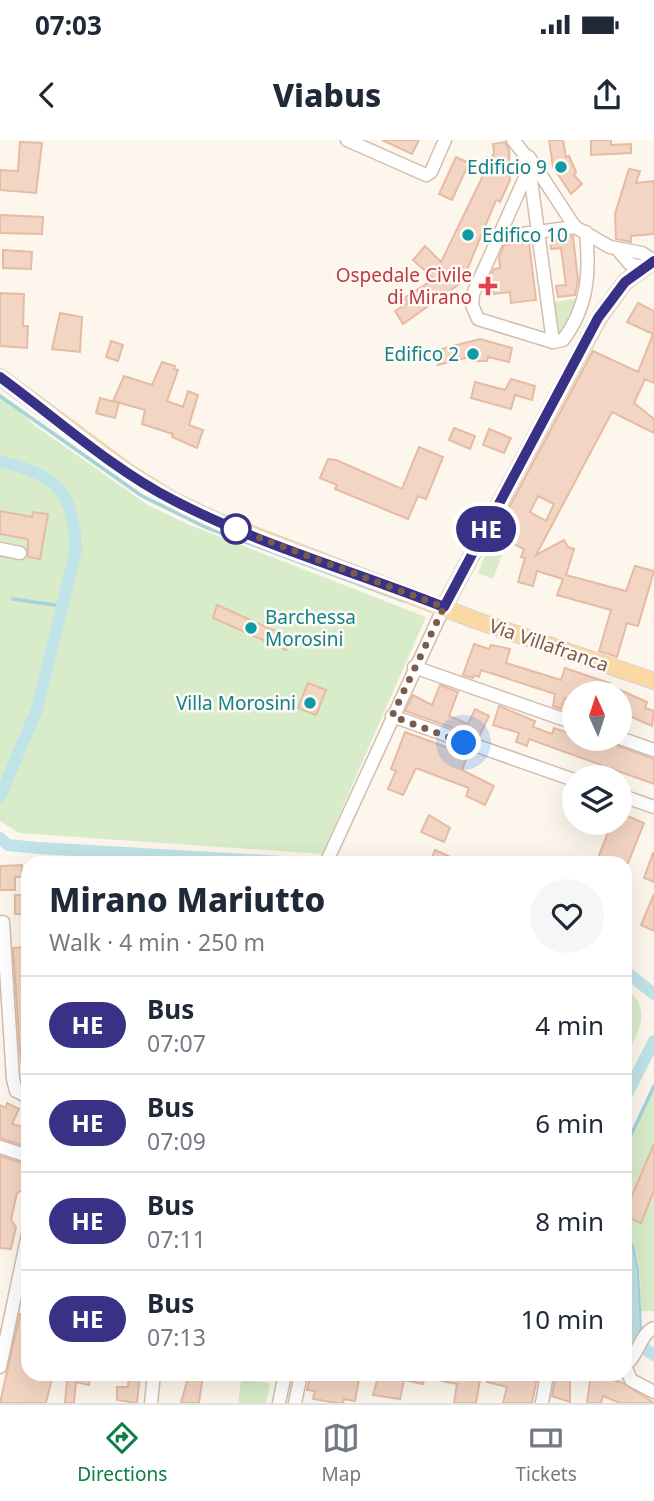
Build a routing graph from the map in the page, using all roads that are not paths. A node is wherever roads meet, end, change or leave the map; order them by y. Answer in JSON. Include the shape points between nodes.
{"nodes":[{"id":1,"x":347,"y":140,"type":"edge"},
{"id":2,"x":445,"y":140,"type":"edge"},
{"id":3,"x":515,"y":140,"type":"edge"},
{"id":4,"x":527,"y":140,"type":"edge"},
{"id":5,"x":528,"y":159,"type":"junction"},
{"id":6,"x":581,"y":229,"type":"junction"},
{"id":7,"x":539,"y":233,"type":"junction"},
{"id":8,"x":499,"y":237,"type":"junction"},
{"id":9,"x":617,"y":250,"type":"junction"},
{"id":10,"x":588,"y":253,"type":"junction"},
{"id":11,"x":648,"y":264,"type":"edge"},
{"id":12,"x":622,"y":286,"type":"junction"},
{"id":13,"x":553,"y":342,"type":"junction"},
{"id":14,"x":0,"y":377,"type":"edge"},
{"id":15,"x":0,"y":549,"type":"edge"},
{"id":16,"x":20,"y":553,"type":"dead end"},
{"id":17,"x":444,"y":607,"type":"junction"},
{"id":18,"x":414,"y":667,"type":"junction"},
{"id":19,"x":654,"y":681,"type":"edge"},
{"id":20,"x":392,"y":716,"type":"junction"},
{"id":21,"x":562,"y":719,"type":"edge"},
{"id":22,"x":632,"y":742,"type":"edge"},
{"id":23,"x":654,"y":750,"type":"edge"},
{"id":24,"x":562,"y":776,"type":"edge"},
{"id":25,"x":632,"y":799,"type":"edge"},
{"id":26,"x":654,"y":807,"type":"edge"},
{"id":27,"x":329,"y":856,"type":"edge"},
{"id":28,"x":3,"y":922,"type":"dead end"},
{"id":29,"x":6,"y":1044,"type":"edge"},
{"id":30,"x":21,"y":1093,"type":"edge"},
{"id":31,"x":0,"y":1147,"type":"edge"},
{"id":32,"x":21,"y":1154,"type":"edge"},
{"id":33,"x":21,"y":1267,"type":"edge"},
{"id":34,"x":650,"y":1330,"type":"edge"},
{"id":35,"x":632,"y":1357,"type":"edge"},
{"id":36,"x":0,"y":1367,"type":"edge"},
{"id":37,"x":154,"y":1381,"type":"edge"},
{"id":38,"x":284,"y":1381,"type":"edge"},
{"id":39,"x":287,"y":1381,"type":"edge"},
{"id":40,"x":300,"y":1381,"type":"edge"},
{"id":41,"x":546,"y":1381,"type":"edge"},
{"id":42,"x":632,"y":1381,"type":"edge"},
{"id":43,"x":298,"y":1388,"type":"junction"},
{"id":44,"x":654,"y":1392,"type":"edge"},
{"id":45,"x":151,"y":1403,"type":"edge"},
{"id":46,"x":279,"y":1403,"type":"edge"},
{"id":47,"x":295,"y":1403,"type":"edge"},
{"id":48,"x":542,"y":1403,"type":"edge"}],
"edges":[{"from":1,"to":2,"type":"street","via":[[426,175]]},
{"from":3,"to":5,"type":"street"},
{"from":4,"to":5,"type":"street"},
{"from":5,"to":6,"type":"street"},
{"from":5,"to":7,"type":"street"},
{"from":5,"to":8,"type":"street"},
{"from":6,"to":7,"type":"street"},
{"from":6,"to":9,"type":"street"},
{"from":6,"to":10,"type":"street"},
{"from":7,"to":8,"type":"street"},
{"from":7,"to":13,"type":"street"},
{"from":8,"to":13,"type":"street","via":[[473,293],[474,314],[484,323]]},
{"from":9,"to":10,"type":"street","via":[[597,248]]},
{"from":9,"to":11,"type":"street","via":[[642,253]]},
{"from":9,"to":12,"type":"street"},
{"from":10,"to":13,"type":"street","via":[[583,306],[565,338]]},
{"from":11,"to":12,"type":"main road"},
{"from":12,"to":17,"type":"main road","via":[[598,318]]},
{"from":14,"to":17,"type":"main road","name":"Via Villafranca","via":[[171,499],[296,553]]},
{"from":15,"to":16,"type":"street"},
{"from":17,"to":18,"type":"street"},
{"from":17,"to":19,"type":"main road","name":"Via Villafranca"},
{"from":18,"to":20,"type":"street"},
{"from":18,"to":21,"type":"street"},
{"from":20,"to":24,"type":"street"},
{"from":20,"to":27,"type":"street"},
{"from":22,"to":23,"type":"street"},
{"from":25,"to":26,"type":"street"},
{"from":28,"to":29,"type":"street"},
{"from":29,"to":30,"type":"street","via":[[15,1089]]},
{"from":31,"to":32,"type":"street"},
{"from":33,"to":36,"type":"street"},
{"from":34,"to":35,"type":"street"},
{"from":37,"to":45,"type":"street"},
{"from":38,"to":46,"type":"street"},
{"from":39,"to":43,"type":"street"},
{"from":40,"to":43,"type":"street"},
{"from":41,"to":48,"type":"street"},
{"from":42,"to":44,"type":"street"},
{"from":43,"to":47,"type":"street"}]}
